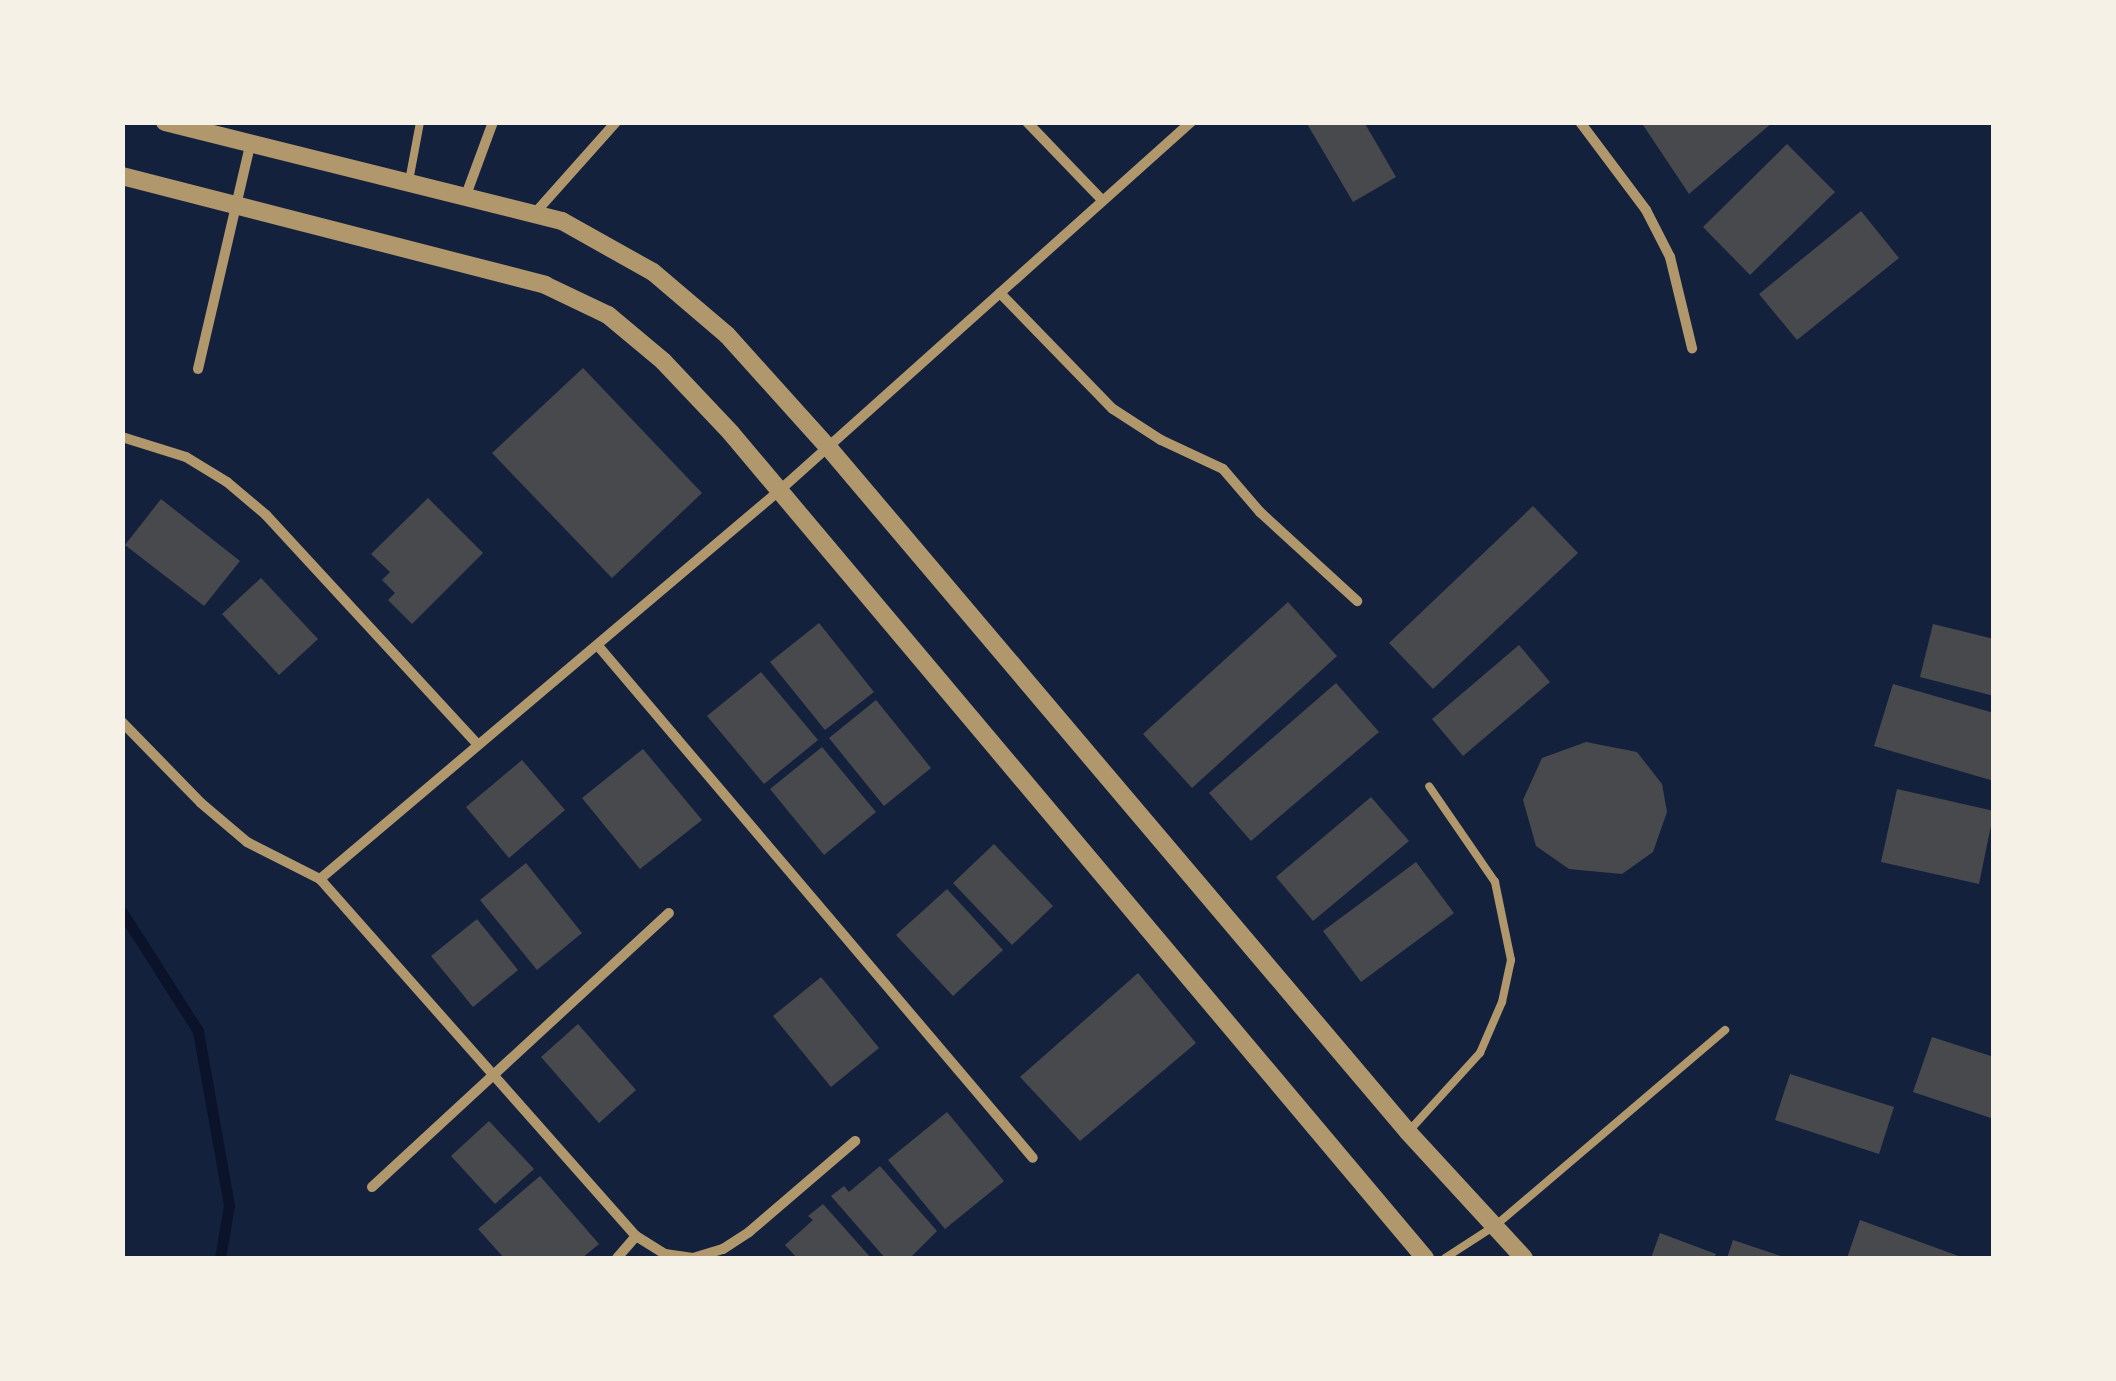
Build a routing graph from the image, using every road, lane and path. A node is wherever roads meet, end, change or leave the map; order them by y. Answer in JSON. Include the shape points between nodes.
{"nodes":[{"id":1,"x":165,"y":122,"type":"edge"},
{"id":2,"x":420,"y":122,"type":"edge"},
{"id":3,"x":493,"y":122,"type":"edge"},
{"id":4,"x":616,"y":122,"type":"edge"},
{"id":5,"x":1026,"y":122,"type":"edge"},
{"id":6,"x":1190,"y":122,"type":"edge"},
{"id":7,"x":1580,"y":122,"type":"edge"},
{"id":8,"x":251,"y":142,"type":"junction"},
{"id":9,"x":122,"y":176,"type":"edge"},
{"id":10,"x":409,"y":181,"type":"junction"},
{"id":11,"x":466,"y":195,"type":"junction"},
{"id":12,"x":1101,"y":199,"type":"junction"},
{"id":13,"x":236,"y":206,"type":"junction"},
{"id":14,"x":535,"y":213,"type":"junction"},
{"id":15,"x":1000,"y":292,"type":"junction"},
{"id":16,"x":1692,"y":348,"type":"dead end"},
{"id":17,"x":198,"y":369,"type":"dead end"},
{"id":18,"x":122,"y":437,"type":"edge"},
{"id":19,"x":828,"y":447,"type":"junction"},
{"id":20,"x":780,"y":490,"type":"junction"},
{"id":21,"x":1357,"y":601,"type":"dead end"},
{"id":22,"x":599,"y":648,"type":"junction"},
{"id":23,"x":122,"y":722,"type":"edge"},
{"id":24,"x":477,"y":744,"type":"junction"},
{"id":25,"x":1429,"y":786,"type":"dead end"},
{"id":26,"x":320,"y":880,"type":"junction"},
{"id":27,"x":669,"y":913,"type":"dead end"},
{"id":28,"x":1726,"y":1030,"type":"dead end"},
{"id":29,"x":491,"y":1072,"type":"junction"},
{"id":30,"x":1408,"y":1132,"type":"junction"},
{"id":31,"x":855,"y":1141,"type":"dead end"},
{"id":32,"x":1033,"y":1158,"type":"dead end"},
{"id":33,"x":372,"y":1186,"type":"dead end"},
{"id":34,"x":1496,"y":1225,"type":"junction"},
{"id":35,"x":636,"y":1236,"type":"junction"},
{"id":36,"x":617,"y":1258,"type":"edge"},
{"id":37,"x":1424,"y":1258,"type":"edge"},
{"id":38,"x":1444,"y":1258,"type":"edge"},
{"id":39,"x":1524,"y":1258,"type":"edge"}],
"edges":[{"from":1,"to":8,"type":"street"},
{"from":2,"to":10,"type":"lane"},
{"from":3,"to":11,"type":"street"},
{"from":4,"to":14,"type":"street"},
{"from":5,"to":12,"type":"street"},
{"from":6,"to":12,"type":"street"},
{"from":7,"to":16,"type":"street","via":[[1646,210],[1670,257]]},
{"from":8,"to":10,"type":"street"},
{"from":8,"to":13,"type":"street"},
{"from":9,"to":13,"type":"street"},
{"from":10,"to":11,"type":"street"},
{"from":11,"to":14,"type":"street"},
{"from":12,"to":15,"type":"street"},
{"from":13,"to":17,"type":"street"},
{"from":13,"to":20,"type":"street","via":[[545,285],[608,315],[663,361]]},
{"from":14,"to":19,"type":"street","via":[[653,272],[726,335]]},
{"from":15,"to":19,"type":"street"},
{"from":15,"to":21,"type":"street","via":[[1113,409],[1223,469]]},
{"from":18,"to":24,"type":"street","via":[[186,457],[266,515]]},
{"from":19,"to":20,"type":"street"},
{"from":19,"to":30,"type":"street"},
{"from":20,"to":22,"type":"street"},
{"from":20,"to":37,"type":"street"},
{"from":22,"to":24,"type":"street"},
{"from":22,"to":32,"type":"street"},
{"from":23,"to":26,"type":"street","via":[[247,842]]},
{"from":24,"to":26,"type":"street"},
{"from":25,"to":30,"type":"lane","via":[[1495,882],[1511,960],[1480,1053]]},
{"from":26,"to":29,"type":"street"},
{"from":27,"to":29,"type":"street"},
{"from":28,"to":34,"type":"lane"},
{"from":29,"to":33,"type":"street"},
{"from":29,"to":35,"type":"street"},
{"from":30,"to":34,"type":"street"},
{"from":31,"to":35,"type":"street","via":[[722,1249],[679,1256]]},
{"from":34,"to":38,"type":"lane"},
{"from":34,"to":39,"type":"street"},
{"from":35,"to":36,"type":"street"}]}
